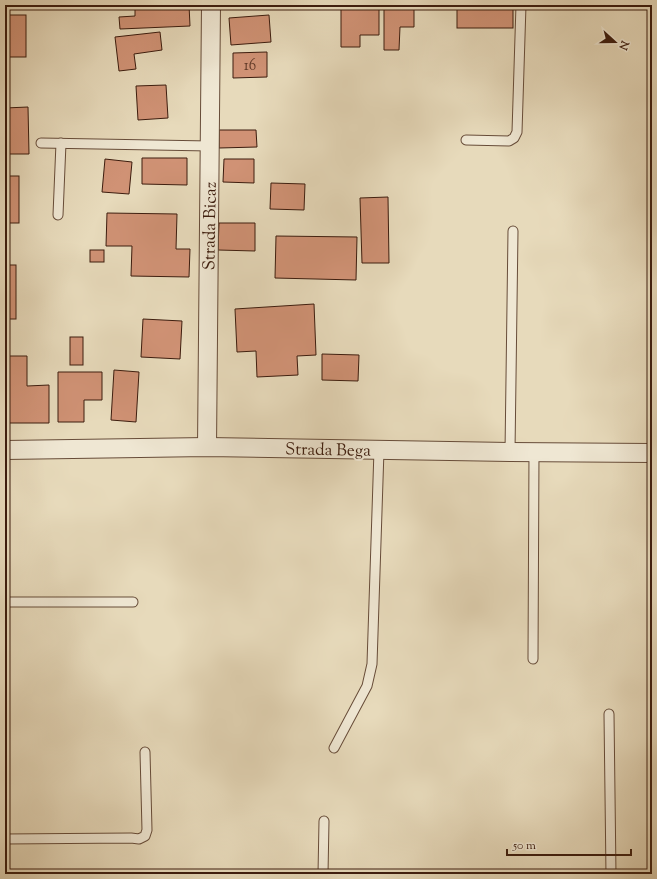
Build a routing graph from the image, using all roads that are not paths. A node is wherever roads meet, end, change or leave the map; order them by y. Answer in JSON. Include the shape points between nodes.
{"nodes":[{"id":1,"x":211,"y":5,"type":"edge"},
{"id":2,"x":521,"y":5,"type":"edge"},
{"id":3,"x":466,"y":140,"type":"dead end"},
{"id":4,"x":42,"y":143,"type":"dead end"},
{"id":5,"x":60,"y":143,"type":"junction"},
{"id":6,"x":210,"y":146,"type":"junction"},
{"id":7,"x":58,"y":215,"type":"dead end"},
{"id":8,"x":512,"y":231,"type":"dead end"},
{"id":9,"x":207,"y":447,"type":"junction"},
{"id":10,"x":5,"y":450,"type":"edge"},
{"id":11,"x":379,"y":450,"type":"junction"},
{"id":12,"x":510,"y":452,"type":"junction"},
{"id":13,"x":534,"y":452,"type":"junction"},
{"id":14,"x":652,"y":453,"type":"edge"},
{"id":15,"x":5,"y":602,"type":"edge"},
{"id":16,"x":133,"y":602,"type":"dead end"},
{"id":17,"x":533,"y":659,"type":"dead end"},
{"id":18,"x":609,"y":714,"type":"dead end"},
{"id":19,"x":334,"y":748,"type":"dead end"},
{"id":20,"x":144,"y":752,"type":"dead end"},
{"id":21,"x":324,"y":821,"type":"dead end"},
{"id":22,"x":5,"y":838,"type":"edge"},
{"id":23,"x":323,"y":874,"type":"edge"},
{"id":24,"x":611,"y":874,"type":"edge"}],
"edges":[{"from":1,"to":6,"type":"street","name":"Strada Bicaz"},
{"from":2,"to":3,"type":"lane","via":[[517,132],[509,141]]},
{"from":4,"to":5,"type":"lane"},
{"from":5,"to":6,"type":"lane"},
{"from":5,"to":7,"type":"lane"},
{"from":6,"to":9,"type":"street","name":"Strada Bicaz"},
{"from":8,"to":12,"type":"lane"},
{"from":9,"to":10,"type":"street","name":"Strada Bega"},
{"from":9,"to":11,"type":"street","name":"Strada Bega"},
{"from":11,"to":12,"type":"street","name":"Strada Bega"},
{"from":11,"to":19,"type":"lane","via":[[372,664],[367,686]]},
{"from":12,"to":13,"type":"street","name":"Strada Bega"},
{"from":13,"to":14,"type":"street","name":"Strada Bega"},
{"from":13,"to":17,"type":"lane"},
{"from":15,"to":16,"type":"lane"},
{"from":18,"to":24,"type":"lane"},
{"from":20,"to":22,"type":"lane","via":[[147,830],[145,836],[139,839]]},
{"from":21,"to":23,"type":"lane"}]}
